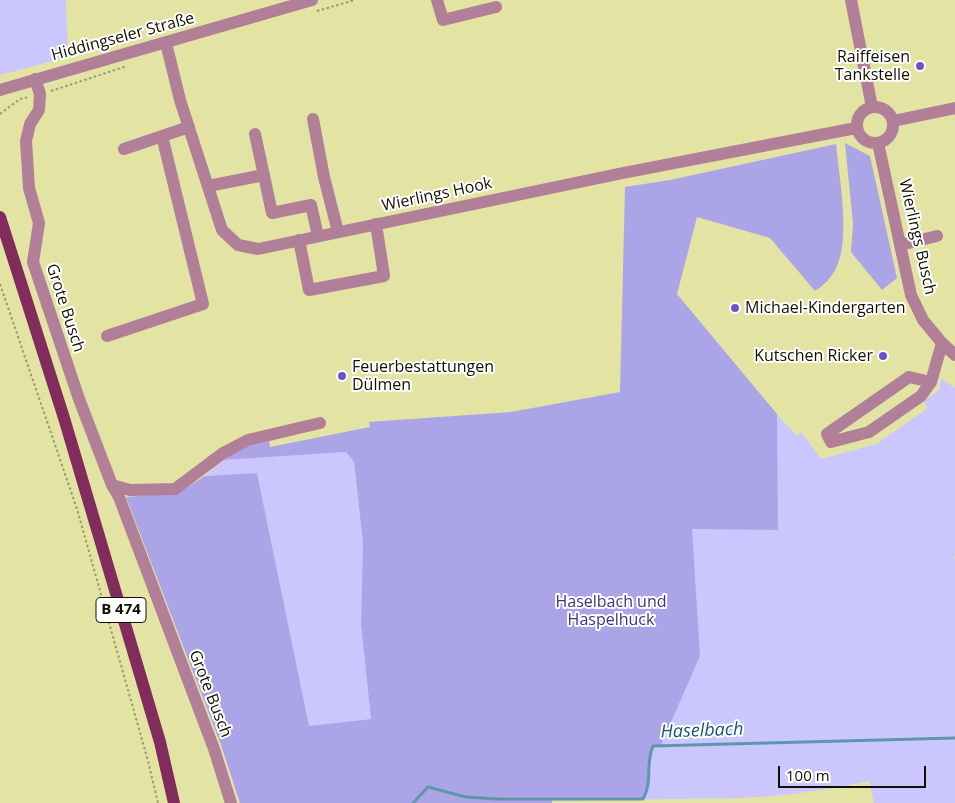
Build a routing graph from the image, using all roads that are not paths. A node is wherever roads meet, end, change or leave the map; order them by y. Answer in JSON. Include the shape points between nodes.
{"nodes":[{"id":1,"x":312,"y":0,"type":"edge"},
{"id":2,"x":437,"y":0,"type":"edge"},
{"id":3,"x":851,"y":0,"type":"edge"},
{"id":4,"x":496,"y":7,"type":"dead end"},
{"id":5,"x":166,"y":43,"type":"junction"},
{"id":6,"x":35,"y":79,"type":"junction"},
{"id":7,"x":1,"y":90,"type":"edge"},
{"id":8,"x":872,"y":107,"type":"junction"},
{"id":9,"x":955,"y":108,"type":"edge"},
{"id":10,"x":313,"y":119,"type":"dead end"},
{"id":11,"x":893,"y":121,"type":"junction"},
{"id":12,"x":189,"y":127,"type":"junction"},
{"id":13,"x":856,"y":128,"type":"junction"},
{"id":14,"x":255,"y":134,"type":"dead end"},
{"id":15,"x":162,"y":136,"type":"junction"},
{"id":16,"x":878,"y":143,"type":"junction"},
{"id":17,"x":124,"y":149,"type":"dead end"},
{"id":18,"x":264,"y":175,"type":"junction"},
{"id":19,"x":208,"y":186,"type":"junction"},
{"id":20,"x":0,"y":217,"type":"edge"},
{"id":21,"x":376,"y":224,"type":"junction"},
{"id":22,"x":338,"y":232,"type":"junction"},
{"id":23,"x":318,"y":236,"type":"junction"},
{"id":24,"x":937,"y":236,"type":"dead end"},
{"id":25,"x":299,"y":240,"type":"junction"},
{"id":26,"x":900,"y":245,"type":"junction"},
{"id":27,"x":107,"y":336,"type":"dead end"},
{"id":28,"x":942,"y":344,"type":"junction"},
{"id":29,"x":955,"y":356,"type":"edge"},
{"id":30,"x":931,"y":382,"type":"junction"},
{"id":31,"x":320,"y":423,"type":"dead end"},
{"id":32,"x":112,"y":485,"type":"junction"},
{"id":33,"x":174,"y":803,"type":"edge"},
{"id":34,"x":231,"y":803,"type":"edge"}],
"edges":[{"from":1,"to":5,"type":"street","name":"Hiddingseler Straße"},
{"from":2,"to":4,"type":"street","via":[[443,20]]},
{"from":3,"to":8,"type":"street"},
{"from":5,"to":6,"type":"street","name":"Hiddingseler Straße"},
{"from":5,"to":12,"type":"street","name":"Wierlings Hook"},
{"from":6,"to":7,"type":"street","name":"Hiddingseler Straße"},
{"from":6,"to":32,"type":"street","name":"Grote Busch","via":[[40,94],[39,110],[30,124],[26,141],[29,188],[38,223],[32,262]]},
{"from":8,"to":11,"type":"street","via":[[885,110]]},
{"from":8,"to":13,"type":"street","via":[[860,114]]},
{"from":9,"to":11,"type":"street"},
{"from":10,"to":22,"type":"street"},
{"from":11,"to":16,"type":"street","via":[[892,132]]},
{"from":12,"to":15,"type":"street"},
{"from":12,"to":19,"type":"street","name":"Wierlings Hook"},
{"from":13,"to":16,"type":"street","via":[[863,140]]},
{"from":13,"to":21,"type":"street","name":"Wierlings Hook"},
{"from":14,"to":18,"type":"street"},
{"from":15,"to":17,"type":"street"},
{"from":15,"to":27,"type":"street","via":[[202,304]]},
{"from":16,"to":26,"type":"street","name":"Wierlings Busch"},
{"from":18,"to":19,"type":"street"},
{"from":18,"to":23,"type":"street","via":[[272,213],[311,205]]},
{"from":19,"to":25,"type":"street","name":"Wierlings Hook","via":[[222,230],[238,245],[258,249]]},
{"from":20,"to":33,"type":"main road","number":"B 474","via":[[64,418],[160,742]]},
{"from":21,"to":22,"type":"street","name":"Wierlings Hook"},
{"from":21,"to":25,"type":"street","via":[[384,276],[309,290]]},
{"from":22,"to":23,"type":"street","name":"Wierlings Hook"},
{"from":23,"to":25,"type":"street","name":"Wierlings Hook"},
{"from":24,"to":26,"type":"street"},
{"from":26,"to":28,"type":"street","name":"Wierlings Busch","via":[[911,296],[923,320]]},
{"from":28,"to":29,"type":"street","name":"Wierlings Busch"},
{"from":28,"to":30,"type":"street"},
{"from":30,"to":30,"type":"street","via":[[921,396],[869,432],[831,442],[827,434],[909,377]]},
{"from":31,"to":32,"type":"street","via":[[248,440],[223,453],[174,489],[130,490]]},
{"from":32,"to":34,"type":"street","name":"Grote Busch","via":[[214,749]]}]}
